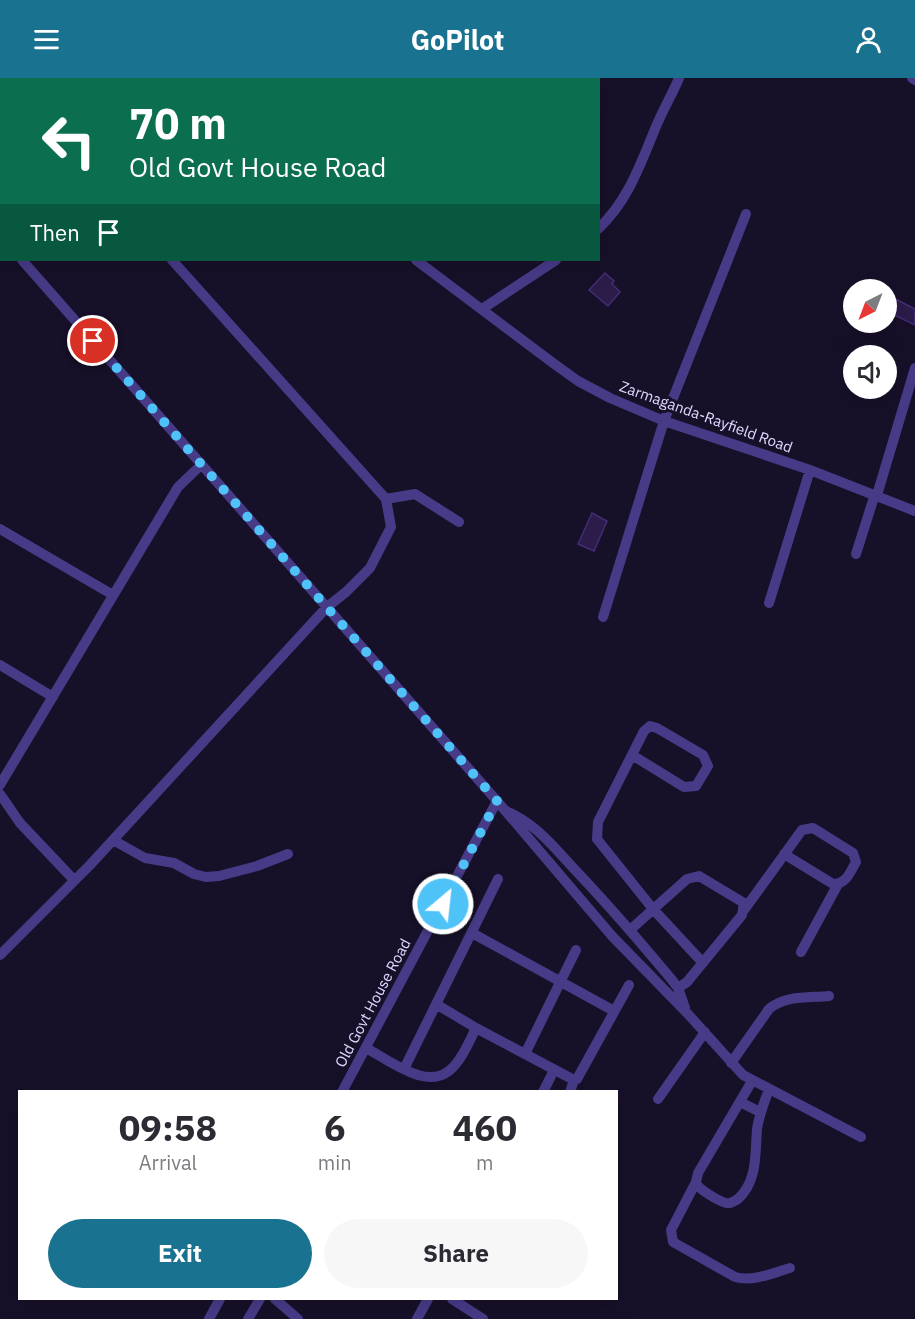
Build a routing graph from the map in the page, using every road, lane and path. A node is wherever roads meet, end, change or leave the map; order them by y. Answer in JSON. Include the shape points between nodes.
{"nodes":[{"id":1,"x":679,"y":78,"type":"edge"},
{"id":2,"x":746,"y":214,"type":"dead end"},
{"id":3,"x":600,"y":227,"type":"edge"},
{"id":4,"x":23,"y":261,"type":"edge"},
{"id":5,"x":173,"y":261,"type":"edge"},
{"id":6,"x":418,"y":261,"type":"edge"},
{"id":7,"x":554,"y":261,"type":"edge"},
{"id":8,"x":482,"y":309,"type":"junction"},
{"id":9,"x":915,"y":368,"type":"edge"},
{"id":10,"x":664,"y":421,"type":"junction"},
{"id":11,"x":201,"y":465,"type":"junction"},
{"id":12,"x":810,"y":470,"type":"junction"},
{"id":13,"x":876,"y":495,"type":"junction"},
{"id":14,"x":386,"y":500,"type":"junction"},
{"id":15,"x":915,"y":511,"type":"edge"},
{"id":16,"x":459,"y":522,"type":"dead end"},
{"id":17,"x":0,"y":530,"type":"edge"},
{"id":18,"x":856,"y":554,"type":"dead end"},
{"id":19,"x":113,"y":596,"type":"junction"},
{"id":20,"x":769,"y":603,"type":"dead end"},
{"id":21,"x":327,"y":608,"type":"junction"},
{"id":22,"x":603,"y":617,"type":"dead end"},
{"id":23,"x":0,"y":665,"type":"edge"},
{"id":24,"x":53,"y":697,"type":"junction"},
{"id":25,"x":632,"y":755,"type":"junction"},
{"id":26,"x":0,"y":785,"type":"edge"},
{"id":27,"x":0,"y":794,"type":"edge"},
{"id":28,"x":500,"y":805,"type":"junction"},
{"id":29,"x":113,"y":840,"type":"junction"},
{"id":30,"x":288,"y":854,"type":"dead end"},
{"id":31,"x":784,"y":854,"type":"junction"},
{"id":32,"x":498,"y":879,"type":"dead end"},
{"id":33,"x":74,"y":880,"type":"junction"},
{"id":34,"x":838,"y":884,"type":"junction"},
{"id":35,"x":653,"y":909,"type":"junction"},
{"id":36,"x":613,"y":910,"type":"junction"},
{"id":37,"x":744,"y":910,"type":"junction"},
{"id":38,"x":600,"y":922,"type":"junction"},
{"id":39,"x":630,"y":930,"type":"junction"},
{"id":40,"x":472,"y":933,"type":"junction"},
{"id":41,"x":576,"y":950,"type":"dead end"},
{"id":42,"x":801,"y":952,"type":"dead end"},
{"id":43,"x":0,"y":955,"type":"edge"},
{"id":44,"x":703,"y":963,"type":"junction"},
{"id":45,"x":560,"y":982,"type":"junction"},
{"id":46,"x":629,"y":985,"type":"dead end"},
{"id":47,"x":678,"y":988,"type":"junction"},
{"id":48,"x":829,"y":996,"type":"dead end"},
{"id":49,"x":436,"y":1004,"type":"junction"},
{"id":50,"x":614,"y":1011,"type":"junction"},
{"id":51,"x":687,"y":1014,"type":"junction"},
{"id":52,"x":476,"y":1028,"type":"junction"},
{"id":53,"x":705,"y":1032,"type":"junction"},
{"id":54,"x":366,"y":1048,"type":"junction"},
{"id":55,"x":525,"y":1054,"type":"junction"},
{"id":56,"x":731,"y":1063,"type":"junction"},
{"id":57,"x":404,"y":1069,"type":"junction"},
{"id":58,"x":554,"y":1070,"type":"junction"},
{"id":59,"x":574,"y":1080,"type":"junction"},
{"id":60,"x":752,"y":1081,"type":"junction"},
{"id":61,"x":768,"y":1089,"type":"junction"},
{"id":62,"x":343,"y":1090,"type":"edge"},
{"id":63,"x":544,"y":1090,"type":"edge"},
{"id":64,"x":571,"y":1090,"type":"edge"},
{"id":65,"x":658,"y":1099,"type":"dead end"},
{"id":66,"x":740,"y":1102,"type":"junction"},
{"id":67,"x":760,"y":1112,"type":"junction"},
{"id":68,"x":861,"y":1137,"type":"dead end"},
{"id":69,"x":696,"y":1182,"type":"junction"},
{"id":70,"x":790,"y":1268,"type":"dead end"},
{"id":71,"x":219,"y":1300,"type":"edge"},
{"id":72,"x":259,"y":1300,"type":"edge"},
{"id":73,"x":276,"y":1300,"type":"edge"},
{"id":74,"x":427,"y":1300,"type":"edge"},
{"id":75,"x":454,"y":1300,"type":"edge"},
{"id":76,"x":209,"y":1319,"type":"edge"},
{"id":77,"x":248,"y":1319,"type":"edge"},
{"id":78,"x":297,"y":1319,"type":"edge"},
{"id":79,"x":417,"y":1319,"type":"edge"},
{"id":80,"x":483,"y":1319,"type":"edge"}],
"edges":[{"from":1,"to":3,"type":"street","via":[[634,182]]},
{"from":2,"to":10,"type":"street"},
{"from":4,"to":11,"type":"street"},
{"from":5,"to":14,"type":"street"},
{"from":6,"to":8,"type":"street","name":"Zarmaganda-Rayfield Road"},
{"from":7,"to":8,"type":"street"},
{"from":8,"to":10,"type":"street","name":"Zarmaganda-Rayfield Road","via":[[578,381]]},
{"from":9,"to":13,"type":"street"},
{"from":10,"to":12,"type":"street","name":"Zarmaganda-Rayfield Road"},
{"from":10,"to":22,"type":"street"},
{"from":11,"to":19,"type":"street","via":[[178,487]]},
{"from":11,"to":21,"type":"street"},
{"from":12,"to":13,"type":"street","name":"Zarmaganda-Rayfield Road"},
{"from":12,"to":20,"type":"street"},
{"from":13,"to":15,"type":"street","name":"Zarmaganda-Rayfield Road"},
{"from":13,"to":18,"type":"street"},
{"from":14,"to":16,"type":"street","via":[[415,494]]},
{"from":14,"to":21,"type":"street","via":[[391,527],[370,567]]},
{"from":17,"to":19,"type":"street"},
{"from":19,"to":24,"type":"street"},
{"from":21,"to":28,"type":"street"},
{"from":21,"to":29,"type":"street"},
{"from":23,"to":24,"type":"street"},
{"from":24,"to":26,"type":"street"},
{"from":25,"to":25,"type":"street","via":[[650,726],[703,755],[708,766],[696,786],[684,788]]},
{"from":25,"to":35,"type":"street","via":[[598,822],[597,839]]},
{"from":27,"to":33,"type":"street","via":[[20,823]]},
{"from":28,"to":36,"type":"street","via":[[541,833]]},
{"from":28,"to":38,"type":"street"},
{"from":28,"to":54,"type":"street","name":"Old Govt House Road"},
{"from":29,"to":30,"type":"street","via":[[145,858],[174,863],[206,877],[257,866]]},
{"from":29,"to":33,"type":"street"},
{"from":31,"to":34,"type":"street"},
{"from":31,"to":34,"type":"street","via":[[802,830],[813,828],[855,857],[844,882]]},
{"from":31,"to":37,"type":"street"},
{"from":32,"to":40,"type":"street"},
{"from":33,"to":43,"type":"street"},
{"from":34,"to":42,"type":"street"},
{"from":35,"to":37,"type":"street","via":[[687,879],[699,876],[744,903]]},
{"from":35,"to":39,"type":"street"},
{"from":35,"to":44,"type":"street"},
{"from":36,"to":38,"type":"street"},
{"from":36,"to":39,"type":"street"},
{"from":37,"to":44,"type":"street"},
{"from":38,"to":51,"type":"street"},
{"from":39,"to":47,"type":"street"},
{"from":40,"to":45,"type":"street"},
{"from":40,"to":49,"type":"street"},
{"from":41,"to":45,"type":"street"},
{"from":44,"to":47,"type":"street"},
{"from":45,"to":50,"type":"street"},
{"from":45,"to":55,"type":"street"},
{"from":46,"to":50,"type":"street"},
{"from":47,"to":51,"type":"street"},
{"from":48,"to":56,"type":"street","via":[[775,1004]]},
{"from":49,"to":52,"type":"street"},
{"from":49,"to":57,"type":"street"},
{"from":50,"to":59,"type":"street"},
{"from":51,"to":53,"type":"street"},
{"from":52,"to":55,"type":"street"},
{"from":52,"to":57,"type":"street","via":[[455,1066],[444,1075],[420,1076]]},
{"from":53,"to":56,"type":"street"},
{"from":53,"to":65,"type":"street"},
{"from":54,"to":57,"type":"street"},
{"from":54,"to":62,"type":"street","name":"Old Govt House Road"},
{"from":55,"to":58,"type":"street"},
{"from":56,"to":60,"type":"street"},
{"from":58,"to":59,"type":"street"},
{"from":58,"to":63,"type":"street"},
{"from":59,"to":64,"type":"street"},
{"from":60,"to":61,"type":"street"},
{"from":60,"to":66,"type":"street"},
{"from":61,"to":67,"type":"street"},
{"from":61,"to":68,"type":"street"},
{"from":66,"to":67,"type":"street"},
{"from":66,"to":69,"type":"street"},
{"from":67,"to":69,"type":"street","via":[[755,1167],[744,1192],[732,1203],[726,1203],[699,1188]]},
{"from":69,"to":70,"type":"street","via":[[671,1230],[673,1242],[735,1278],[756,1278]]},
{"from":71,"to":76,"type":"street"},
{"from":72,"to":77,"type":"street"},
{"from":73,"to":78,"type":"street"},
{"from":74,"to":79,"type":"street"},
{"from":75,"to":80,"type":"street"}]}
